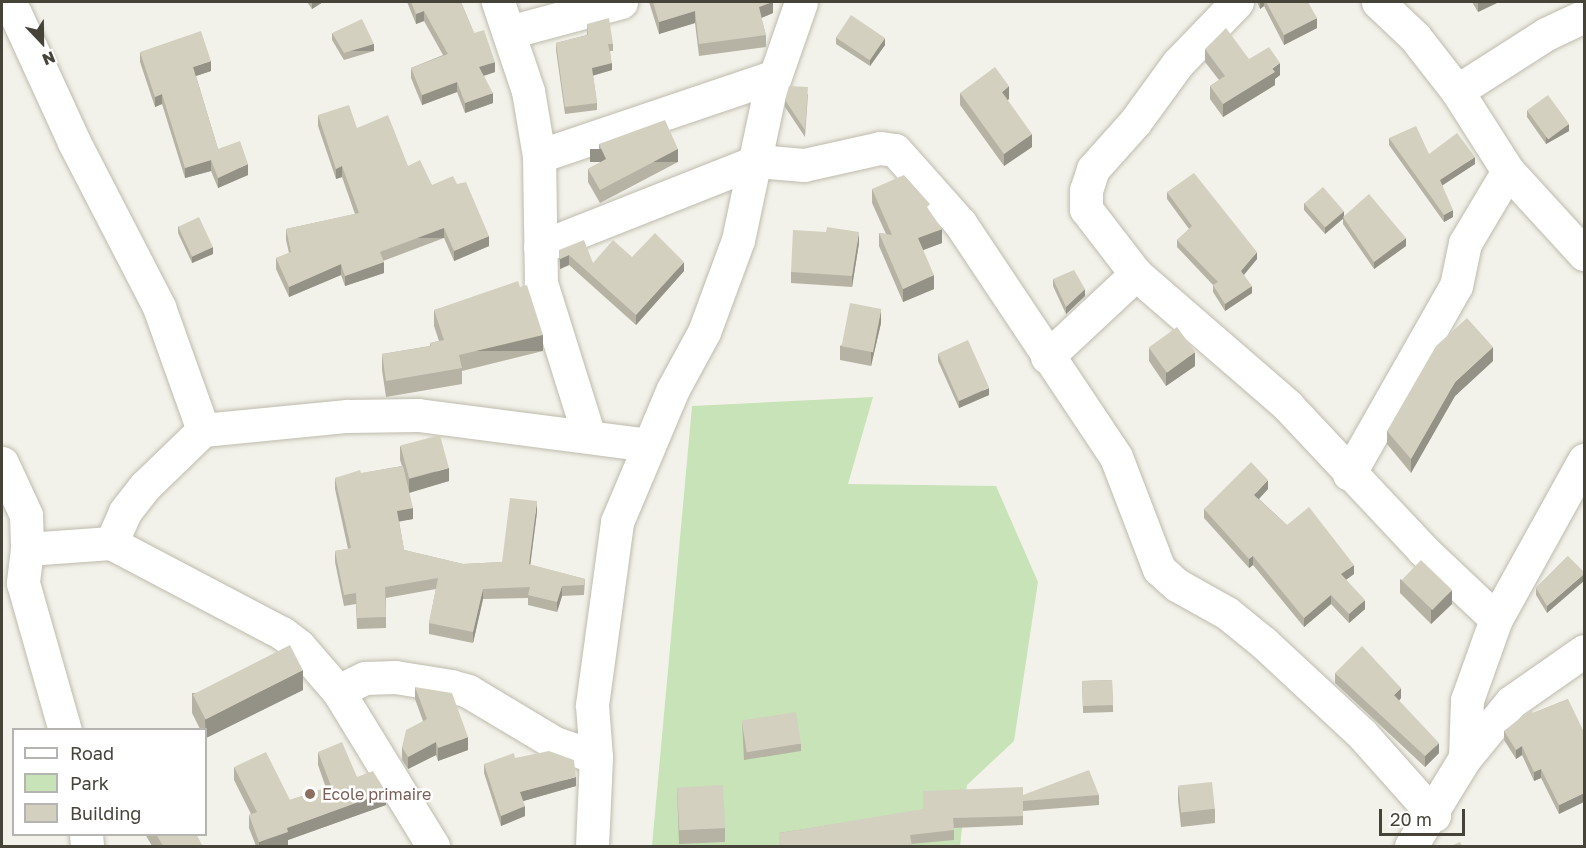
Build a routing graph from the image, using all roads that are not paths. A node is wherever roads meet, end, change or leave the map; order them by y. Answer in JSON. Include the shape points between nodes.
{"nodes":[{"id":1,"x":498,"y":2,"type":"edge"},
{"id":2,"x":621,"y":2,"type":"edge"},
{"id":3,"x":801,"y":2,"type":"edge"},
{"id":4,"x":1237,"y":2,"type":"edge"},
{"id":5,"x":1378,"y":2,"type":"edge"},
{"id":6,"x":15,"y":11,"type":"edge"},
{"id":7,"x":1584,"y":16,"type":"edge"},
{"id":8,"x":509,"y":32,"type":"junction"},
{"id":9,"x":775,"y":76,"type":"junction"},
{"id":10,"x":1456,"y":91,"type":"junction"},
{"id":11,"x":539,"y":156,"type":"junction"},
{"id":12,"x":757,"y":161,"type":"junction"},
{"id":13,"x":1508,"y":171,"type":"junction"},
{"id":14,"x":540,"y":247,"type":"junction"},
{"id":15,"x":1584,"y":254,"type":"edge"},
{"id":16,"x":1136,"y":274,"type":"junction"},
{"id":17,"x":1047,"y":357,"type":"junction"},
{"id":18,"x":203,"y":430,"type":"junction"},
{"id":19,"x":589,"y":436,"type":"junction"},
{"id":20,"x":648,"y":445,"type":"junction"},
{"id":21,"x":1584,"y":460,"type":"edge"},
{"id":22,"x":2,"y":463,"type":"edge"},
{"id":23,"x":1349,"y":474,"type":"junction"},
{"id":24,"x":111,"y":543,"type":"junction"},
{"id":25,"x":27,"y":549,"type":"junction"},
{"id":26,"x":1496,"y":619,"type":"junction"},
{"id":27,"x":1584,"y":651,"type":"edge"},
{"id":28,"x":338,"y":691,"type":"junction"},
{"id":29,"x":64,"y":728,"type":"edge"},
{"id":30,"x":596,"y":757,"type":"junction"},
{"id":31,"x":1465,"y":758,"type":"junction"},
{"id":32,"x":1434,"y":815,"type":"junction"},
{"id":33,"x":433,"y":846,"type":"edge"},
{"id":34,"x":592,"y":846,"type":"edge"},
{"id":35,"x":1412,"y":846,"type":"edge"}],
"edges":[{"from":1,"to":8,"type":"street"},
{"from":2,"to":8,"type":"street"},
{"from":3,"to":9,"type":"street"},
{"from":4,"to":16,"type":"street","via":[[1178,63],[1135,122],[1093,169],[1086,190],[1086,209]]},
{"from":5,"to":10,"type":"street","via":[[1415,37]]},
{"from":6,"to":18,"type":"street","via":[[74,142],[159,308]]},
{"from":7,"to":10,"type":"street","via":[[1546,34]]},
{"from":8,"to":11,"type":"street","via":[[528,91]]},
{"from":9,"to":11,"type":"street"},
{"from":9,"to":12,"type":"street"},
{"from":10,"to":13,"type":"street"},
{"from":11,"to":14,"type":"street"},
{"from":12,"to":14,"type":"street"},
{"from":12,"to":17,"type":"street","via":[[804,165],[880,148],[895,150],[960,223]]},
{"from":12,"to":20,"type":"street","via":[[738,240],[711,311]]},
{"from":13,"to":15,"type":"street"},
{"from":13,"to":23,"type":"street","via":[[1465,243],[1456,286]]},
{"from":14,"to":19,"type":"street","via":[[541,283]]},
{"from":16,"to":17,"type":"street"},
{"from":16,"to":23,"type":"street","via":[[1287,405]]},
{"from":17,"to":32,"type":"street","via":[[1116,457],[1159,569],[1177,585],[1227,613],[1264,643],[1361,733]]},
{"from":18,"to":19,"type":"street","via":[[324,418],[418,415]]},
{"from":18,"to":24,"type":"street","via":[[145,486],[125,512]]},
{"from":19,"to":20,"type":"street"},
{"from":20,"to":30,"type":"street","via":[[617,522],[592,705]]},
{"from":21,"to":26,"type":"street"},
{"from":22,"to":25,"type":"street","via":[[26,515]]},
{"from":23,"to":26,"type":"street"},
{"from":24,"to":25,"type":"street"},
{"from":24,"to":28,"type":"street","via":[[282,633],[299,646]]},
{"from":25,"to":29,"type":"street","via":[[23,583]]},
{"from":26,"to":31,"type":"street","via":[[1467,700]]},
{"from":27,"to":31,"type":"street","via":[[1511,702]]},
{"from":28,"to":30,"type":"street","via":[[365,678],[395,677],[451,686],[468,691],[555,743]]},
{"from":28,"to":33,"type":"street"},
{"from":30,"to":34,"type":"street"},
{"from":31,"to":32,"type":"street"},
{"from":32,"to":35,"type":"street"}]}
